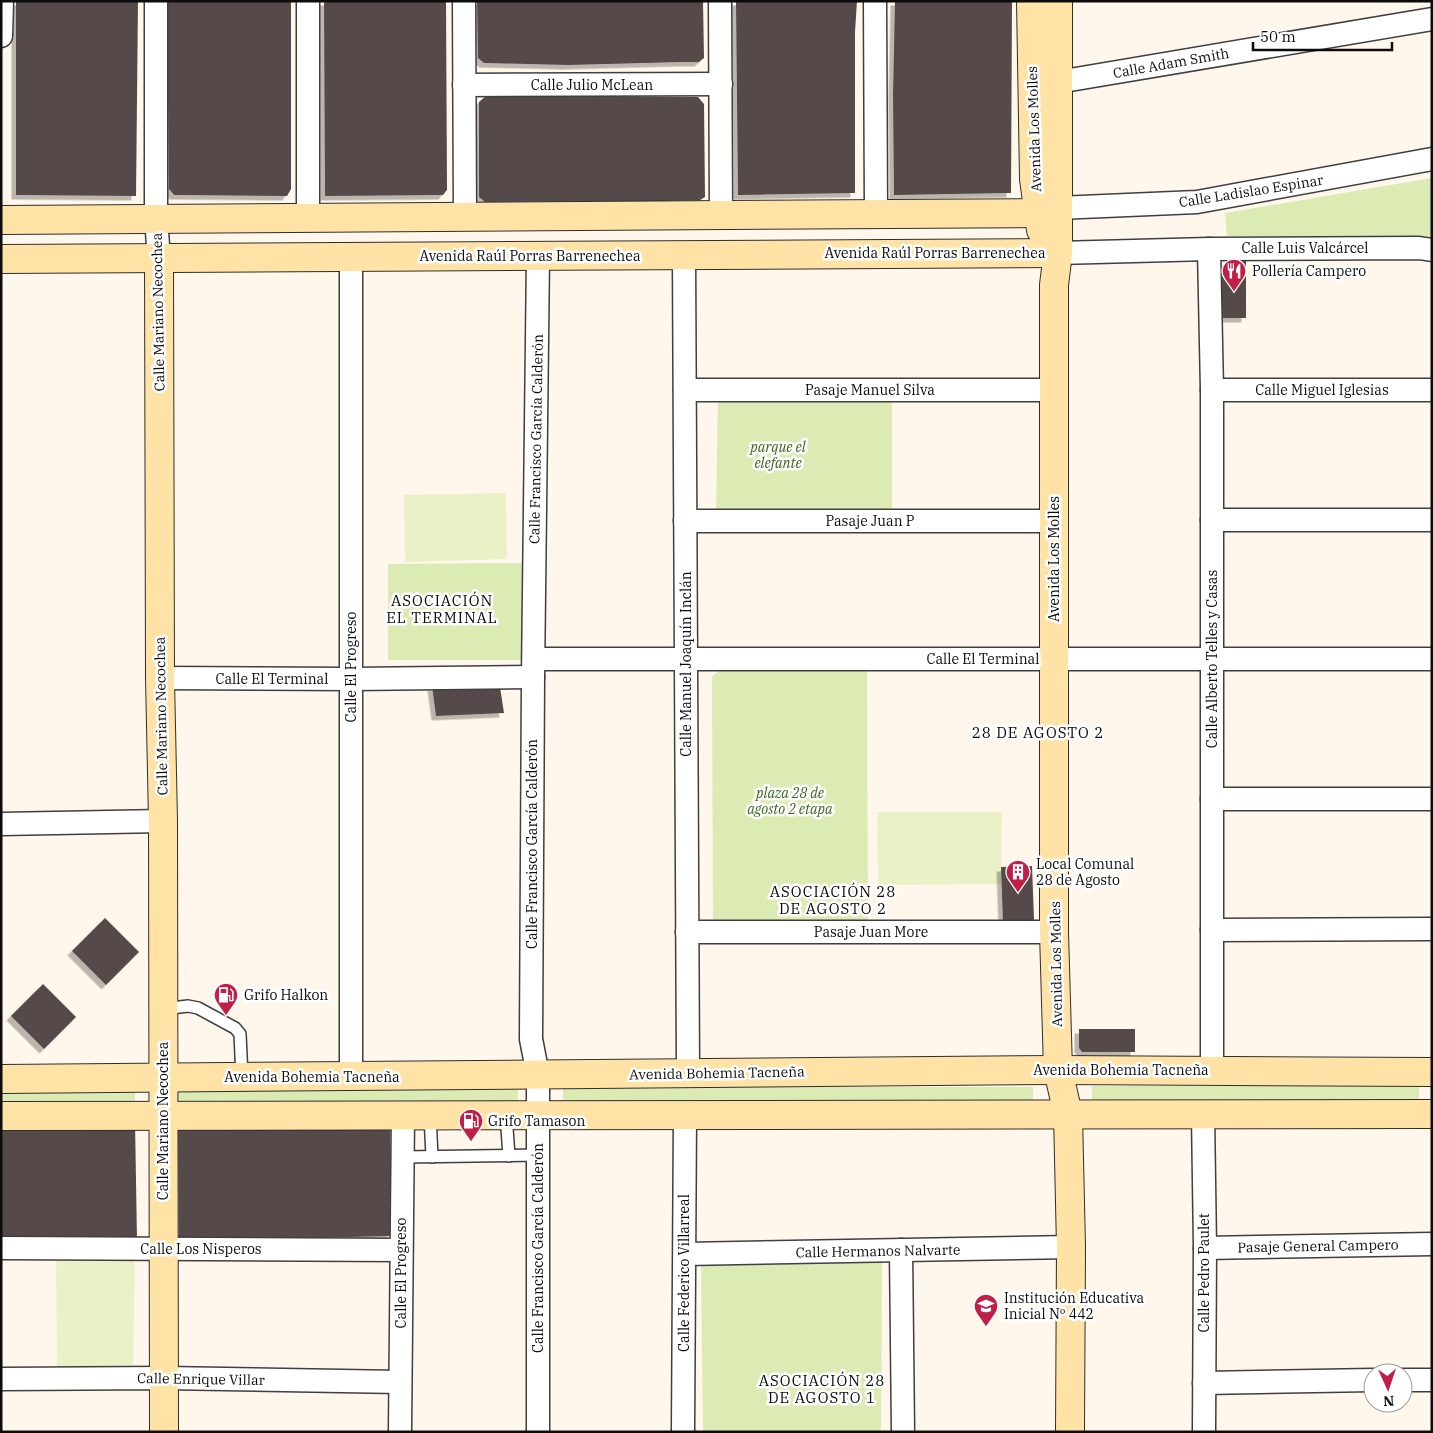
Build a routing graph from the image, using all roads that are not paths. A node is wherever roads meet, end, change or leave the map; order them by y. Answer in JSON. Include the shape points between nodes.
{"nodes":[{"id":1,"x":2,"y":1,"type":"edge"},
{"id":2,"x":156,"y":1,"type":"edge"},
{"id":3,"x":308,"y":1,"type":"edge"},
{"id":4,"x":464,"y":1,"type":"edge"},
{"id":5,"x":720,"y":1,"type":"edge"},
{"id":6,"x":875,"y":1,"type":"edge"},
{"id":7,"x":1031,"y":1,"type":"edge"},
{"id":8,"x":1058,"y":1,"type":"edge"},
{"id":9,"x":1432,"y":18,"type":"edge"},
{"id":10,"x":1,"y":36,"type":"edge"},
{"id":11,"x":1058,"y":82,"type":"junction"},
{"id":12,"x":721,"y":84,"type":"junction"},
{"id":13,"x":464,"y":86,"type":"junction"},
{"id":14,"x":1432,"y":159,"type":"edge"},
{"id":15,"x":1049,"y":210,"type":"junction"},
{"id":16,"x":876,"y":214,"type":"junction"},
{"id":17,"x":721,"y":216,"type":"junction"},
{"id":18,"x":156,"y":218,"type":"junction"},
{"id":19,"x":465,"y":218,"type":"junction"},
{"id":20,"x":308,"y":219,"type":"junction"},
{"id":21,"x":1,"y":220,"type":"edge"},
{"id":22,"x":1209,"y":249,"type":"junction"},
{"id":23,"x":1432,"y":250,"type":"edge"},
{"id":24,"x":1051,"y":253,"type":"junction"},
{"id":25,"x":684,"y":255,"type":"junction"},
{"id":26,"x":538,"y":256,"type":"junction"},
{"id":27,"x":351,"y":257,"type":"junction"},
{"id":28,"x":1,"y":259,"type":"edge"},
{"id":29,"x":159,"y":259,"type":"junction"},
{"id":30,"x":685,"y":390,"type":"junction"},
{"id":31,"x":1054,"y":390,"type":"junction"},
{"id":32,"x":1212,"y":390,"type":"junction"},
{"id":33,"x":1432,"y":390,"type":"edge"},
{"id":34,"x":1212,"y":520,"type":"junction"},
{"id":35,"x":1432,"y":520,"type":"edge"},
{"id":36,"x":685,"y":521,"type":"junction"},
{"id":37,"x":1054,"y":521,"type":"junction"},
{"id":38,"x":1054,"y":659,"type":"junction"},
{"id":39,"x":1212,"y":659,"type":"junction"},
{"id":40,"x":1432,"y":659,"type":"edge"},
{"id":41,"x":686,"y":660,"type":"junction"},
{"id":42,"x":533,"y":668,"type":"junction"},
{"id":43,"x":160,"y":678,"type":"junction"},
{"id":44,"x":351,"y":679,"type":"junction"},
{"id":45,"x":1212,"y":799,"type":"junction"},
{"id":46,"x":1432,"y":799,"type":"edge"},
{"id":47,"x":163,"y":821,"type":"junction"},
{"id":48,"x":1,"y":824,"type":"edge"},
{"id":49,"x":1432,"y":929,"type":"edge"},
{"id":50,"x":1212,"y":930,"type":"junction"},
{"id":51,"x":687,"y":932,"type":"junction"},
{"id":52,"x":1054,"y":932,"type":"junction"},
{"id":53,"x":163,"y":1009,"type":"junction"},
{"id":54,"x":1058,"y":1070,"type":"junction"},
{"id":55,"x":1212,"y":1070,"type":"junction"},
{"id":56,"x":1432,"y":1072,"type":"edge"},
{"id":57,"x":688,"y":1073,"type":"junction"},
{"id":58,"x":538,"y":1075,"type":"junction"},
{"id":59,"x":351,"y":1076,"type":"junction"},
{"id":60,"x":242,"y":1077,"type":"junction"},
{"id":61,"x":163,"y":1078,"type":"junction"},
{"id":62,"x":1,"y":1079,"type":"edge"},
{"id":63,"x":1068,"y":1114,"type":"junction"},
{"id":64,"x":1203,"y":1114,"type":"junction"},
{"id":65,"x":1432,"y":1114,"type":"edge"},
{"id":66,"x":163,"y":1115,"type":"junction"},
{"id":67,"x":403,"y":1115,"type":"junction"},
{"id":68,"x":430,"y":1115,"type":"junction"},
{"id":69,"x":506,"y":1115,"type":"junction"},
{"id":70,"x":538,"y":1115,"type":"junction"},
{"id":71,"x":685,"y":1115,"type":"junction"},
{"id":72,"x":1,"y":1116,"type":"edge"},
{"id":73,"x":538,"y":1155,"type":"junction"},
{"id":74,"x":509,"y":1156,"type":"junction"},
{"id":75,"x":402,"y":1157,"type":"junction"},
{"id":76,"x":432,"y":1157,"type":"junction"},
{"id":77,"x":1432,"y":1244,"type":"edge"},
{"id":78,"x":1071,"y":1247,"type":"junction"},
{"id":79,"x":1,"y":1248,"type":"edge"},
{"id":80,"x":1205,"y":1248,"type":"junction"},
{"id":81,"x":164,"y":1249,"type":"junction"},
{"id":82,"x":401,"y":1250,"type":"junction"},
{"id":83,"x":901,"y":1250,"type":"junction"},
{"id":84,"x":684,"y":1254,"type":"junction"},
{"id":85,"x":1,"y":1378,"type":"edge"},
{"id":86,"x":164,"y":1378,"type":"junction"},
{"id":87,"x":1363,"y":1380,"type":"edge"},
{"id":88,"x":1413,"y":1380,"type":"edge"},
{"id":89,"x":1432,"y":1380,"type":"edge"},
{"id":90,"x":400,"y":1382,"type":"junction"},
{"id":91,"x":1204,"y":1383,"type":"junction"},
{"id":92,"x":164,"y":1432,"type":"edge"},
{"id":93,"x":400,"y":1432,"type":"edge"},
{"id":94,"x":538,"y":1432,"type":"edge"},
{"id":95,"x":684,"y":1432,"type":"edge"},
{"id":96,"x":903,"y":1432,"type":"edge"},
{"id":97,"x":1070,"y":1432,"type":"edge"},
{"id":98,"x":1204,"y":1432,"type":"edge"}],
"edges":[{"from":1,"to":10,"type":"street"},
{"from":2,"to":18,"type":"street","name":"Calle Mariano Necochea"},
{"from":3,"to":20,"type":"street"},
{"from":4,"to":13,"type":"street"},
{"from":5,"to":12,"type":"street"},
{"from":6,"to":16,"type":"street"},
{"from":7,"to":15,"type":"street","name":"Avenida Los Molles","via":[[1034,179]]},
{"from":8,"to":11,"type":"street","name":"Avenida Los Molles"},
{"from":9,"to":11,"type":"street","name":"Calle Adam Smith"},
{"from":11,"to":15,"type":"street","name":"Avenida Los Molles"},
{"from":12,"to":13,"type":"street","name":"Calle Julio McLean"},
{"from":12,"to":17,"type":"street"},
{"from":13,"to":19,"type":"street"},
{"from":14,"to":15,"type":"street","name":"Calle Ladislao Espinar","via":[[1197,202]]},
{"from":15,"to":16,"type":"street"},
{"from":15,"to":24,"type":"street","name":"Avenida Los Molles"},
{"from":16,"to":17,"type":"street"},
{"from":17,"to":19,"type":"street"},
{"from":18,"to":20,"type":"street"},
{"from":18,"to":21,"type":"street"},
{"from":18,"to":29,"type":"street","name":"Calle Mariano Necochea"},
{"from":19,"to":20,"type":"street"},
{"from":22,"to":23,"type":"street","name":"Calle Luis Valcárcel"},
{"from":22,"to":24,"type":"street","name":"Calle Luis Valcárcel"},
{"from":22,"to":32,"type":"street","name":"Calle Alberto Telles y Casas"},
{"from":24,"to":25,"type":"street","name":"Avenida Raúl Porras Barrenechea"},
{"from":24,"to":31,"type":"street","name":"Avenida Los Molles"},
{"from":25,"to":26,"type":"street","name":"Avenida Raúl Porras Barrenechea"},
{"from":25,"to":30,"type":"street","name":"Calle Manuel Joaquín Inclán"},
{"from":26,"to":27,"type":"street","name":"Avenida Raúl Porras Barrenechea"},
{"from":26,"to":42,"type":"street","name":"Calle Francisco García Calderón"},
{"from":27,"to":29,"type":"street","name":"Avenida Raúl Porras Barrenechea"},
{"from":27,"to":44,"type":"street","name":"Calle El Progreso"},
{"from":28,"to":29,"type":"street","name":"Avenida Raúl Porras Barrenechea"},
{"from":29,"to":43,"type":"street","name":"Calle Mariano Necochea"},
{"from":30,"to":31,"type":"street","name":"Pasaje Manuel Silva"},
{"from":30,"to":36,"type":"street","name":"Calle Manuel Joaquín Inclán"},
{"from":31,"to":37,"type":"street","name":"Avenida Los Molles"},
{"from":32,"to":33,"type":"street","name":"Calle Miguel Iglesias"},
{"from":32,"to":34,"type":"street","name":"Calle Alberto Telles y Casas"},
{"from":34,"to":35,"type":"street"},
{"from":34,"to":39,"type":"street","name":"Calle Alberto Telles y Casas"},
{"from":36,"to":37,"type":"street","name":"Pasaje Juan P"},
{"from":36,"to":41,"type":"street","name":"Calle Manuel Joaquín Inclán"},
{"from":37,"to":38,"type":"street","name":"Avenida Los Molles"},
{"from":38,"to":39,"type":"street","name":"Calle El Terminal"},
{"from":38,"to":41,"type":"street","name":"Calle El Terminal"},
{"from":38,"to":52,"type":"street","name":"Avenida Los Molles"},
{"from":39,"to":40,"type":"street","name":"Calle El Terminal"},
{"from":39,"to":45,"type":"street","name":"Calle Alberto Telles y Casas"},
{"from":41,"to":42,"type":"street","name":"Calle El Terminal"},
{"from":41,"to":51,"type":"street","name":"Calle Manuel Joaquín Inclán"},
{"from":42,"to":44,"type":"street","name":"Calle El Terminal"},
{"from":42,"to":58,"type":"street","name":"Calle Francisco García Calderón","via":[[531,1039]]},
{"from":43,"to":44,"type":"street","name":"Calle El Terminal"},
{"from":43,"to":47,"type":"street","name":"Calle Mariano Necochea"},
{"from":44,"to":59,"type":"street","name":"Calle El Progreso"},
{"from":45,"to":46,"type":"street"},
{"from":45,"to":50,"type":"street","name":"Calle Alberto Telles y Casas"},
{"from":47,"to":48,"type":"street"},
{"from":47,"to":53,"type":"street","name":"Calle Mariano Necochea"},
{"from":49,"to":50,"type":"street"},
{"from":50,"to":55,"type":"street","name":"Calle Alberto Telles y Casas"},
{"from":51,"to":52,"type":"street","name":"Pasaje Juan More"},
{"from":51,"to":57,"type":"street","name":"Calle Manuel Joaquín Inclán"},
{"from":52,"to":54,"type":"street","name":"Avenida Los Molles"},
{"from":53,"to":60,"type":"lane","via":[[198,1008],[234,1028],[240,1034]]},
{"from":53,"to":61,"type":"street","name":"Calle Mariano Necochea"},
{"from":54,"to":55,"type":"street","name":"Avenida Bohemia Tacneña"},
{"from":54,"to":57,"type":"street","name":"Avenida Bohemia Tacneña"},
{"from":54,"to":63,"type":"street","name":"Avenida Los Molles"},
{"from":55,"to":56,"type":"street","name":"Avenida Bohemia Tacneña"},
{"from":57,"to":58,"type":"street","name":"Avenida Bohemia Tacneña"},
{"from":58,"to":59,"type":"street","name":"Avenida Bohemia Tacneña"},
{"from":58,"to":70,"type":"street","name":"Calle Francisco García Calderón"},
{"from":59,"to":60,"type":"street","name":"Avenida Bohemia Tacneña"},
{"from":60,"to":61,"type":"street","name":"Avenida Bohemia Tacneña"},
{"from":61,"to":62,"type":"street","name":"Avenida Bohemia Tacneña"},
{"from":61,"to":66,"type":"street","name":"Calle Mariano Necochea"},
{"from":63,"to":64,"type":"street"},
{"from":63,"to":71,"type":"street"},
{"from":63,"to":78,"type":"street","name":"Avenida Los Molles"},
{"from":64,"to":65,"type":"street"},
{"from":64,"to":80,"type":"street","name":"Calle Pedro Paulet"},
{"from":66,"to":67,"type":"street"},
{"from":66,"to":72,"type":"street"},
{"from":66,"to":81,"type":"street","name":"Calle Mariano Necochea"},
{"from":67,"to":68,"type":"street"},
{"from":67,"to":75,"type":"street","name":"Calle El Progreso"},
{"from":68,"to":69,"type":"street"},
{"from":68,"to":76,"type":"lane"},
{"from":69,"to":70,"type":"street"},
{"from":69,"to":74,"type":"lane"},
{"from":70,"to":71,"type":"street"},
{"from":70,"to":73,"type":"street","name":"Calle Francisco García Calderón"},
{"from":71,"to":84,"type":"street","name":"Calle Federico Villarreal"},
{"from":73,"to":74,"type":"lane"},
{"from":73,"to":94,"type":"street","name":"Calle Francisco García Calderón"},
{"from":74,"to":76,"type":"lane"},
{"from":75,"to":76,"type":"lane"},
{"from":75,"to":82,"type":"street","name":"Calle El Progreso"},
{"from":77,"to":80,"type":"street","name":"Pasaje General Campero"},
{"from":78,"to":83,"type":"street","name":"Calle Hermanos Nalvarte"},
{"from":78,"to":97,"type":"street","name":"Avenida Los Molles"},
{"from":79,"to":81,"type":"street","name":"Calle Los Nisperos"},
{"from":80,"to":91,"type":"street","name":"Calle Pedro Paulet"},
{"from":81,"to":82,"type":"street","name":"Calle Los Nisperos"},
{"from":81,"to":86,"type":"street","name":"Calle Mariano Necochea"},
{"from":82,"to":90,"type":"street","name":"Calle El Progreso"},
{"from":83,"to":84,"type":"street","name":"Calle Hermanos Nalvarte"},
{"from":83,"to":96,"type":"street"},
{"from":84,"to":95,"type":"street","name":"Calle Federico Villarreal"},
{"from":85,"to":86,"type":"street","name":"Calle Enrique Villar"},
{"from":86,"to":90,"type":"street","name":"Calle Enrique Villar"},
{"from":86,"to":92,"type":"street","name":"Calle Mariano Necochea"},
{"from":87,"to":91,"type":"street"},
{"from":88,"to":89,"type":"street"},
{"from":90,"to":93,"type":"street","name":"Calle El Progreso"},
{"from":91,"to":98,"type":"street","name":"Calle Pedro Paulet"}]}
